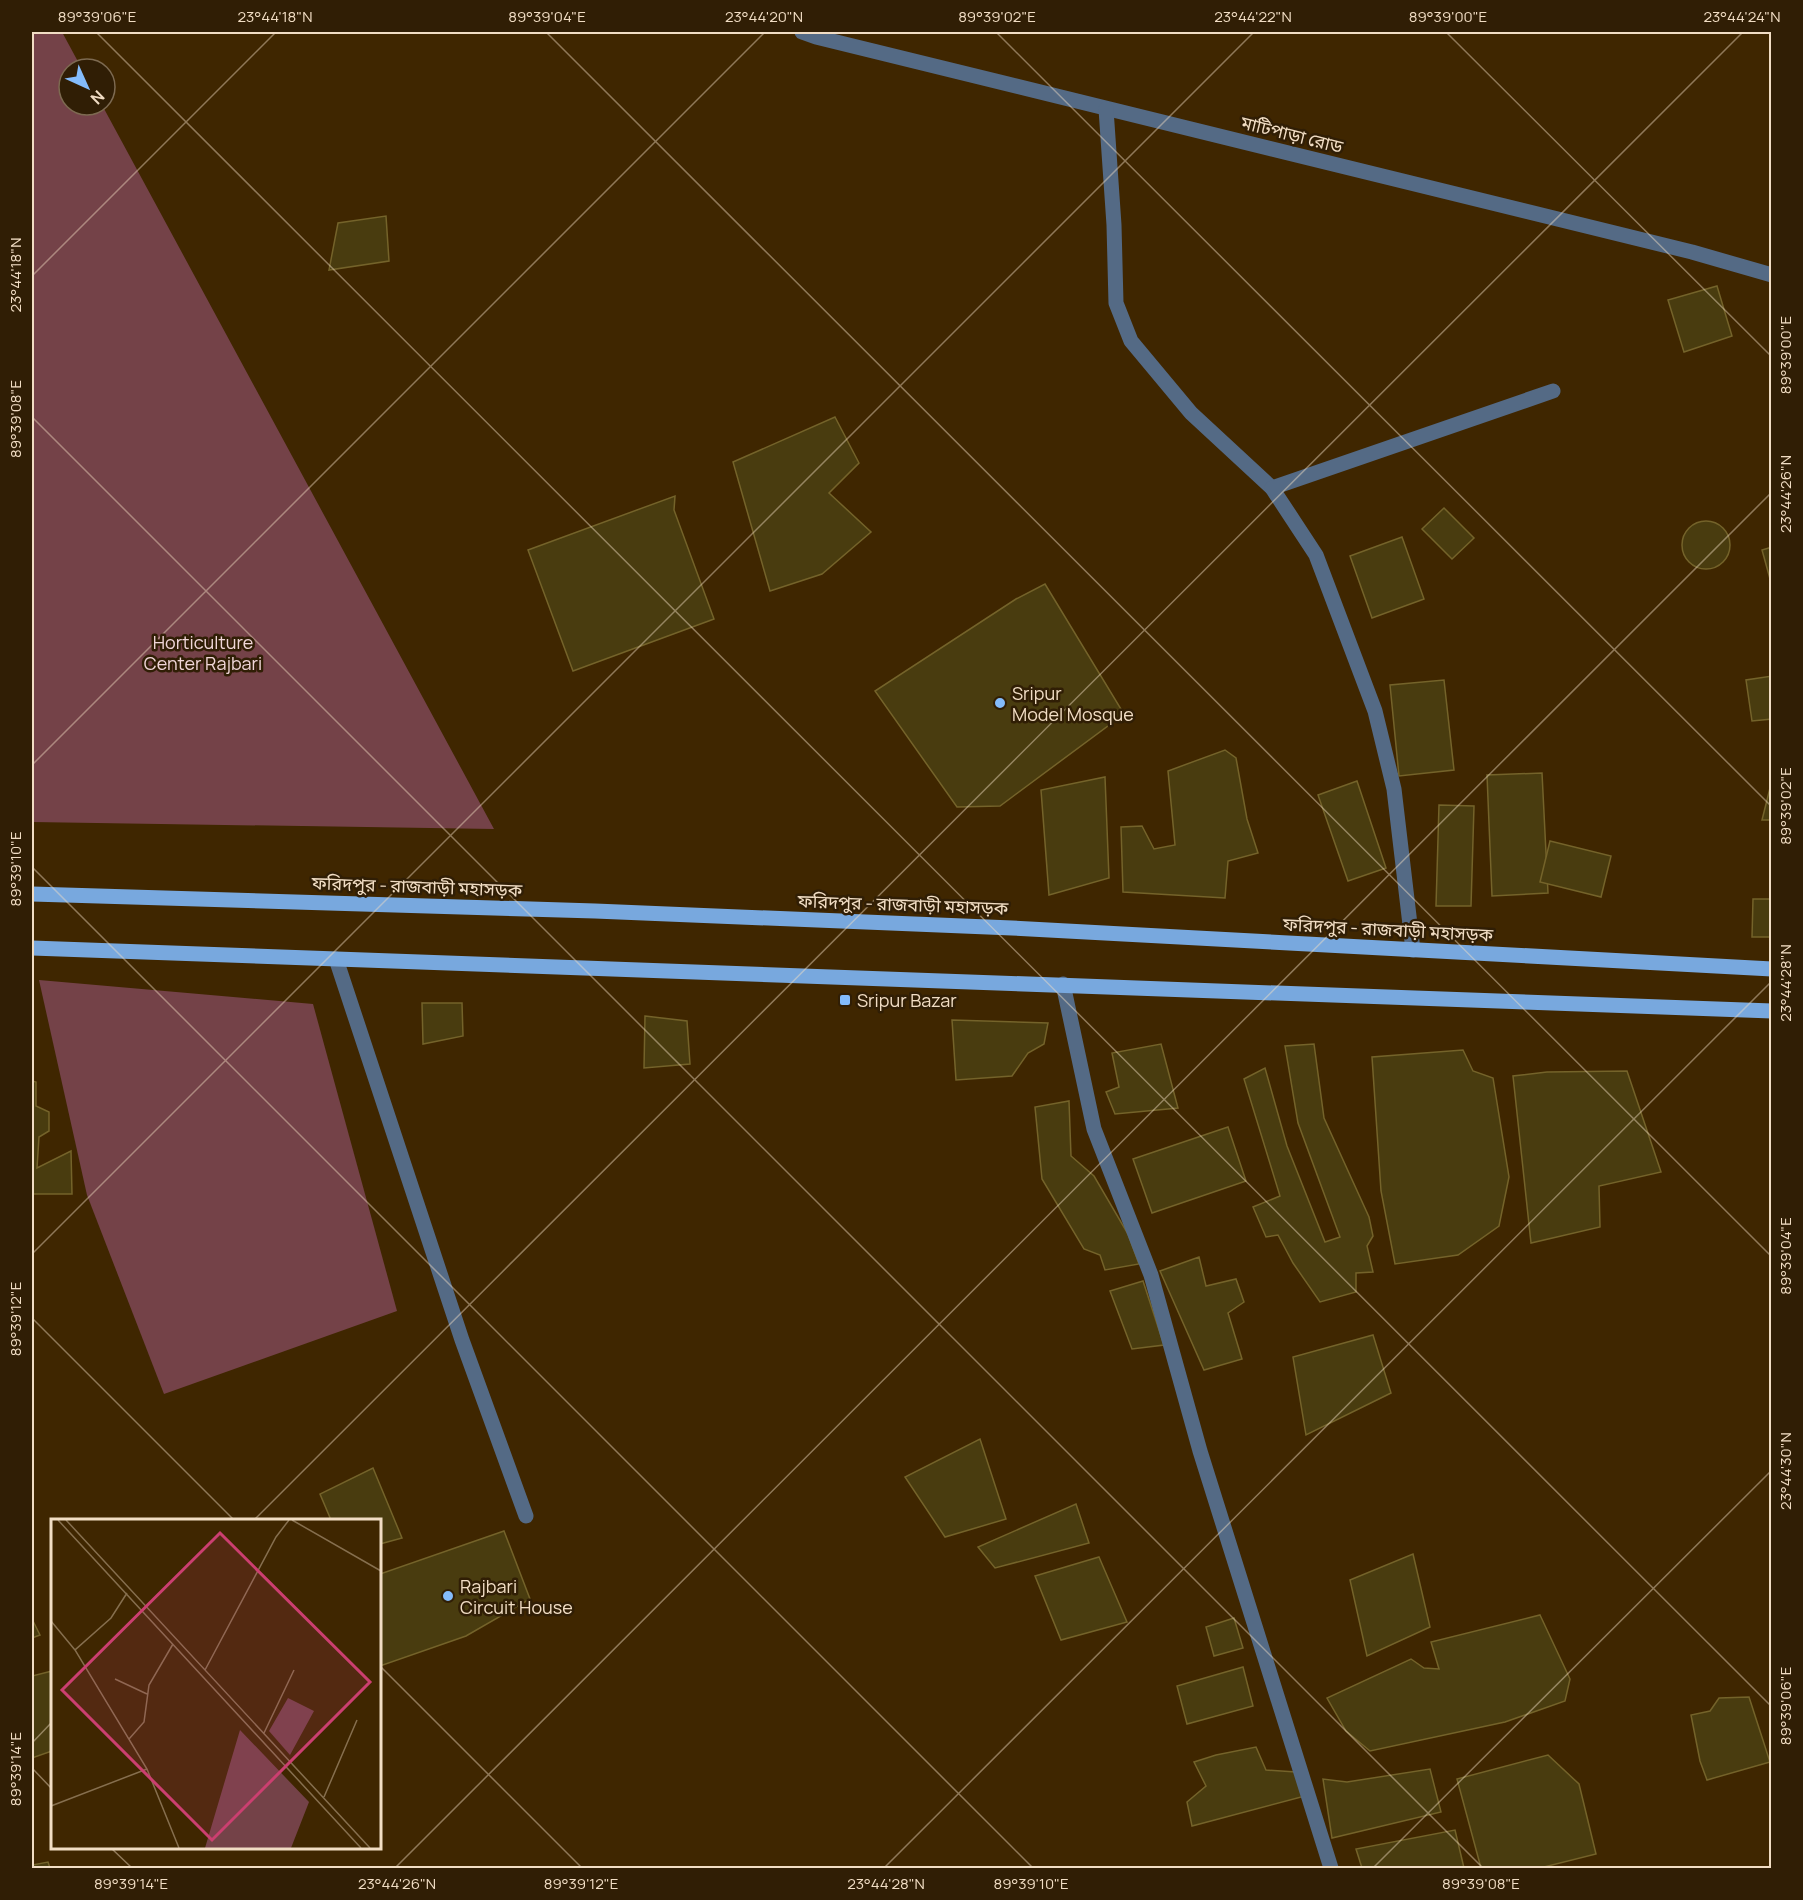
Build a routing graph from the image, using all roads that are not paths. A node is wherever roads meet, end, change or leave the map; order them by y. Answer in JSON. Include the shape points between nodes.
{"nodes":[{"id":1,"x":812,"y":33,"type":"edge"},
{"id":2,"x":1106,"y":109,"type":"junction"},
{"id":3,"x":1772,"y":275,"type":"edge"},
{"id":4,"x":1553,"y":391,"type":"dead end"},
{"id":5,"x":1272,"y":488,"type":"junction"},
{"id":6,"x":32,"y":894,"type":"edge"},
{"id":7,"x":32,"y":948,"type":"edge"},
{"id":8,"x":1413,"y":950,"type":"junction"},
{"id":9,"x":336,"y":959,"type":"junction"},
{"id":10,"x":1772,"y":969,"type":"edge"},
{"id":11,"x":1063,"y":984,"type":"junction"},
{"id":12,"x":1772,"y":1011,"type":"edge"},
{"id":13,"x":526,"y":1516,"type":"dead end"},
{"id":14,"x":1331,"y":1869,"type":"edge"}],
"edges":[{"from":1,"to":2,"type":"street","name":"মাটিপাড়া রোড"},
{"from":2,"to":3,"type":"street","name":"মাটিপাড়া রোড"},
{"from":2,"to":5,"type":"street","via":[[1116,303],[1131,341],[1191,413]]},
{"from":4,"to":5,"type":"street"},
{"from":5,"to":8,"type":"street","via":[[1316,555],[1375,711],[1395,789]]},
{"from":6,"to":8,"type":"main road","name":"ফরিদপুর - রাজবাড়ী মহাসড়ক","via":[[1012,928]]},
{"from":7,"to":9,"type":"main road"},
{"from":8,"to":10,"type":"main road","name":"ফরিদপুর - রাজবাড়ী মহাসড়ক"},
{"from":9,"to":11,"type":"main road"},
{"from":9,"to":13,"type":"street","via":[[462,1340]]},
{"from":11,"to":12,"type":"main road"},
{"from":11,"to":14,"type":"street","via":[[1094,1129],[1151,1275],[1200,1451]]}]}
